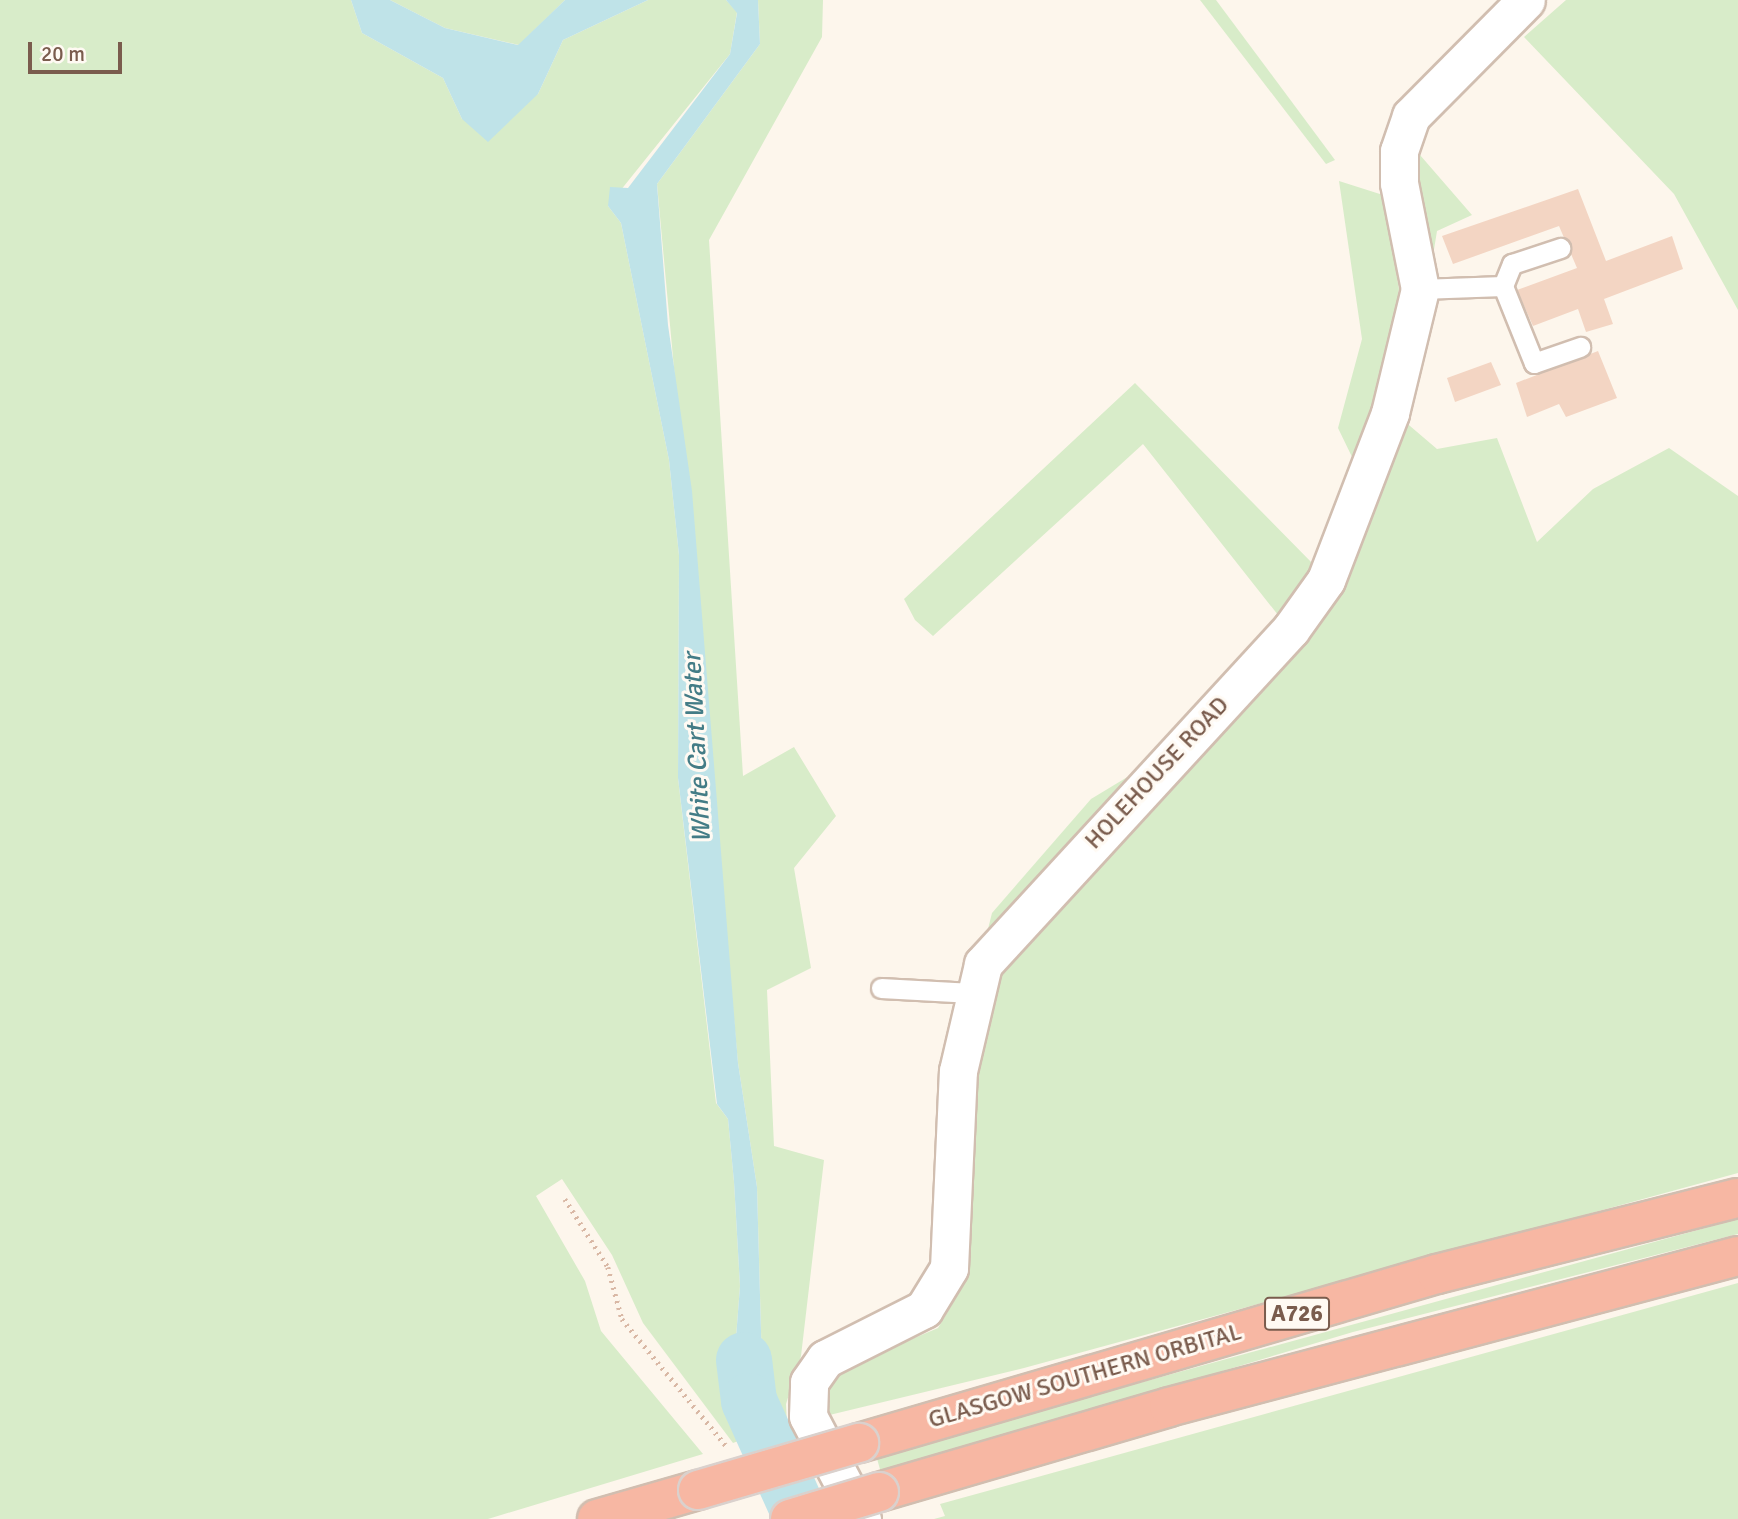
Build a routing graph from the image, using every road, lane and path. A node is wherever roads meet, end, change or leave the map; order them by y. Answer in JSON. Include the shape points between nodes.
{"nodes":[{"id":1,"x":1526,"y":0,"type":"edge"},
{"id":2,"x":1560,"y":248,"type":"dead end"},
{"id":3,"x":1503,"y":286,"type":"junction"},
{"id":4,"x":1420,"y":289,"type":"junction"},
{"id":5,"x":1580,"y":348,"type":"dead end"},
{"id":6,"x":881,"y":988,"type":"dead end"},
{"id":7,"x":972,"y":993,"type":"junction"},
{"id":8,"x":1738,"y":1198,"type":"edge"},
{"id":9,"x":565,"y":1199,"type":"dead end"},
{"id":10,"x":1738,"y":1256,"type":"edge"},
{"id":11,"x":730,"y":1453,"type":"dead end"},
{"id":12,"x":870,"y":1506,"type":"edge"},
{"id":13,"x":597,"y":1519,"type":"edge"},
{"id":14,"x":790,"y":1519,"type":"edge"}],
"edges":[{"from":1,"to":4,"type":"street","name":"HOLEHOUSE ROAD","via":[[1411,116],[1399,151],[1399,183]]},
{"from":2,"to":3,"type":"lane","via":[[1512,264]]},
{"from":3,"to":4,"type":"lane"},
{"from":3,"to":5,"type":"lane","via":[[1534,363]]},
{"from":4,"to":7,"type":"street","name":"HOLEHOUSE ROAD","via":[[1390,413],[1326,580],[1291,628],[997,944]]},
{"from":6,"to":7,"type":"lane"},
{"from":7,"to":12,"type":"street","name":"HOLEHOUSE ROAD","via":[[958,1071],[949,1268],[924,1309],[825,1359],[809,1382],[808,1416]]},
{"from":8,"to":13,"type":"highway","name":"GLASGOW SOUTHERN ORBITAL","number":"A726","bridge":true,"via":[[1437,1274]]},
{"from":9,"to":11,"type":"path","via":[[608,1267],[622,1319]]},
{"from":10,"to":12,"type":"highway","number":"A726","via":[[1169,1406]]},
{"from":12,"to":14,"type":"highway","number":"A726","bridge":true}]}
